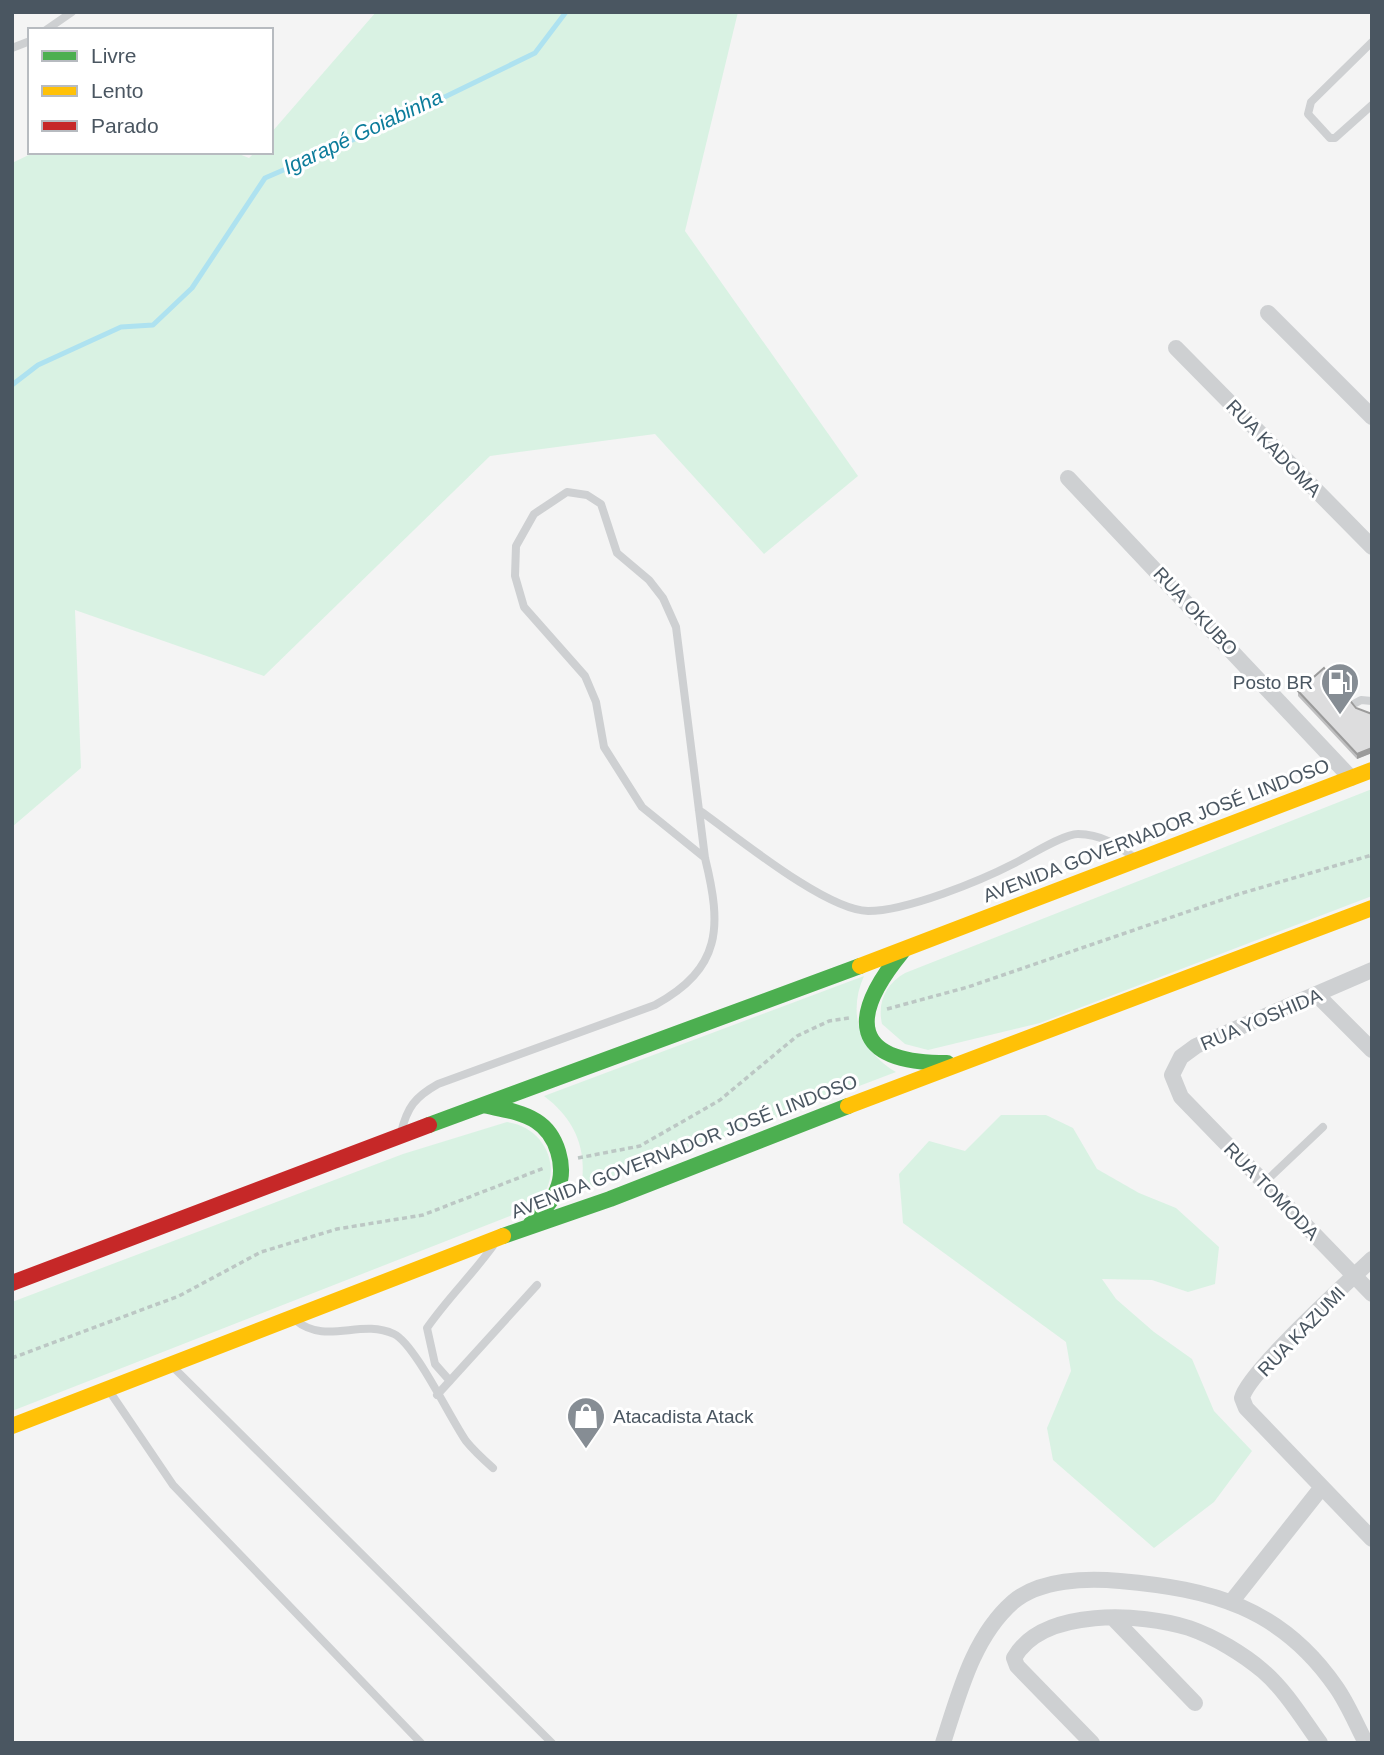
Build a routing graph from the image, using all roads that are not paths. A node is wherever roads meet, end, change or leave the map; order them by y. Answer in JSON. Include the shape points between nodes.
{"nodes":[{"id":1,"x":72,"y":12,"type":"edge"},
{"id":2,"x":49,"y":28,"type":"edge"},
{"id":3,"x":1371,"y":44,"type":"edge"},
{"id":4,"x":1372,"y":106,"type":"edge"},
{"id":5,"x":1268,"y":313,"type":"dead end"},
{"id":6,"x":1176,"y":348,"type":"dead end"},
{"id":7,"x":1372,"y":417,"type":"edge"},
{"id":8,"x":1068,"y":478,"type":"dead end"},
{"id":9,"x":1372,"y":547,"type":"edge"},
{"id":10,"x":1372,"y":701,"type":"edge"},
{"id":11,"x":1350,"y":706,"type":"edge"},
{"id":12,"x":1372,"y":770,"type":"edge"},
{"id":13,"x":1350,"y":778,"type":"junction"},
{"id":14,"x":699,"y":810,"type":"junction"},
{"id":15,"x":705,"y":858,"type":"junction"},
{"id":16,"x":1138,"y":860,"type":"junction"},
{"id":17,"x":1372,"y":908,"type":"edge"},
{"id":18,"x":904,"y":950,"type":"junction"},
{"id":19,"x":1372,"y":970,"type":"edge"},
{"id":20,"x":1317,"y":995,"type":"junction"},
{"id":21,"x":1372,"y":1051,"type":"edge"},
{"id":22,"x":960,"y":1062,"type":"junction"},
{"id":23,"x":1174,"y":1087,"type":"joint"},
{"id":24,"x":483,"y":1105,"type":"junction"},
{"id":25,"x":1323,"y":1127,"type":"dead end"},
{"id":26,"x":400,"y":1136,"type":"junction"},
{"id":27,"x":1264,"y":1183,"type":"junction"},
{"id":28,"x":529,"y":1226,"type":"junction"},
{"id":29,"x":497,"y":1239,"type":"junction"},
{"id":30,"x":1372,"y":1259,"type":"edge"},
{"id":31,"x":1354,"y":1276,"type":"junction"},
{"id":32,"x":12,"y":1283,"type":"edge"},
{"id":33,"x":537,"y":1286,"type":"dead end"},
{"id":34,"x":1372,"y":1294,"type":"edge"},
{"id":35,"x":293,"y":1318,"type":"junction"},
{"id":36,"x":170,"y":1365,"type":"junction"},
{"id":37,"x":450,"y":1381,"type":"junction"},
{"id":38,"x":108,"y":1389,"type":"junction"},
{"id":39,"x":437,"y":1395,"type":"junction"},
{"id":40,"x":12,"y":1426,"type":"edge"},
{"id":41,"x":493,"y":1468,"type":"dead end"},
{"id":42,"x":1322,"y":1488,"type":"junction"},
{"id":43,"x":1372,"y":1539,"type":"edge"},
{"id":44,"x":1232,"y":1601,"type":"junction"},
{"id":45,"x":1113,"y":1618,"type":"junction"},
{"id":46,"x":1195,"y":1703,"type":"dead end"},
{"id":47,"x":421,"y":1743,"type":"edge"},
{"id":48,"x":552,"y":1743,"type":"edge"},
{"id":49,"x":943,"y":1743,"type":"edge"},
{"id":50,"x":1092,"y":1743,"type":"edge"},
{"id":51,"x":1320,"y":1743,"type":"edge"},
{"id":52,"x":1367,"y":1743,"type":"edge"}],
"edges":[{"from":1,"to":2,"type":"lane"},
{"from":3,"to":4,"type":"lane","via":[[1311,102],[1308,114],[1335,138]]},
{"from":5,"to":7,"type":"street"},
{"from":6,"to":9,"type":"street","name":"RUA KADOMA"},
{"from":8,"to":13,"type":"street","name":"RUA OKUBO","via":[[1317,734]]},
{"from":10,"to":11,"type":"lane"},
{"from":12,"to":13,"type":"main road","name":"AVENIDA GOVERNADOR JOSÉ LINDOSO"},
{"from":13,"to":16,"type":"main road","name":"AVENIDA GOVERNADOR JOSÉ LINDOSO"},
{"from":14,"to":15,"type":"lane"},
{"from":14,"to":15,"type":"lane","via":[[677,627],[649,580],[617,554],[601,504],[587,495],[567,492],[534,514],[516,546],[515,576],[524,607],[585,676],[596,702],[604,747],[642,807]]},
{"from":14,"to":16,"type":"lane","via":[[816,892],[867,911],[901,906],[995,873],[1074,834],[1114,842]]},
{"from":15,"to":26,"type":"lane","via":[[714,916],[710,955],[679,992],[655,1005],[438,1084],[418,1095],[406,1111]]},
{"from":16,"to":18,"type":"main road","name":"AVENIDA GOVERNADOR JOSÉ LINDOSO"},
{"from":17,"to":22,"type":"main road","name":"AVENIDA GOVERNADOR JOSÉ LINDOSO"},
{"from":18,"to":22,"type":"main road","via":[[875,988],[867,1007],[868,1028],[877,1045],[895,1059]]},
{"from":18,"to":24,"type":"main road","name":"AVENIDA GOVERNADOR JOSÉ LINDOSO"},
{"from":19,"to":20,"type":"street","name":"RUA YOSHIDA"},
{"from":20,"to":21,"type":"street"},
{"from":20,"to":23,"type":"street","name":"RUA YOSHIDA","via":[[1196,1046],[1175,1065]]},
{"from":22,"to":28,"type":"main road","name":"AVENIDA GOVERNADOR JOSÉ LINDOSO","via":[[773,1137]]},
{"from":23,"to":27,"type":"street","name":"RUA TOMODA"},
{"from":24,"to":26,"type":"main road","name":"AVENIDA GOVERNADOR JOSÉ LINDOSO"},
{"from":24,"to":28,"type":"main road","via":[[539,1123],[556,1143],[559,1188]]},
{"from":25,"to":27,"type":"lane"},
{"from":26,"to":32,"type":"main road","name":"AVENIDA GOVERNADOR JOSÉ LINDOSO"},
{"from":27,"to":31,"type":"street","name":"RUA TOMODA"},
{"from":28,"to":29,"type":"main road","name":"AVENIDA GOVERNADOR JOSÉ LINDOSO"},
{"from":29,"to":35,"type":"main road","name":"AVENIDA GOVERNADOR JOSÉ LINDOSO"},
{"from":29,"to":37,"type":"lane","via":[[427,1328],[435,1364]]},
{"from":30,"to":31,"type":"street","name":"RUA KAZUMI"},
{"from":31,"to":34,"type":"street","name":"RUA TOMODA"},
{"from":31,"to":42,"type":"street","name":"RUA KAZUMI","via":[[1295,1333],[1241,1398],[1245,1408]]},
{"from":33,"to":37,"type":"lane"},
{"from":35,"to":36,"type":"main road","name":"AVENIDA GOVERNADOR JOSÉ LINDOSO"},
{"from":35,"to":39,"type":"lane","via":[[314,1332],[376,1329],[396,1334]]},
{"from":36,"to":38,"type":"main road","name":"AVENIDA GOVERNADOR JOSÉ LINDOSO"},
{"from":36,"to":48,"type":"lane"},
{"from":37,"to":39,"type":"lane"},
{"from":38,"to":40,"type":"main road","name":"AVENIDA GOVERNADOR JOSÉ LINDOSO"},
{"from":38,"to":47,"type":"lane","via":[[173,1485]]},
{"from":39,"to":41,"type":"lane","via":[[468,1444]]},
{"from":42,"to":43,"type":"street"},
{"from":42,"to":44,"type":"street"},
{"from":44,"to":49,"type":"street","via":[[1180,1587],[1102,1580],[1031,1589],[1013,1602],[985,1638],[965,1674]]},
{"from":44,"to":52,"type":"street","via":[[1310,1654],[1336,1688]]},
{"from":45,"to":46,"type":"street"},
{"from":45,"to":50,"type":"street","via":[[1061,1625],[1040,1634],[1014,1658]]},
{"from":45,"to":51,"type":"street","via":[[1192,1629],[1245,1657],[1281,1689]]}]}
